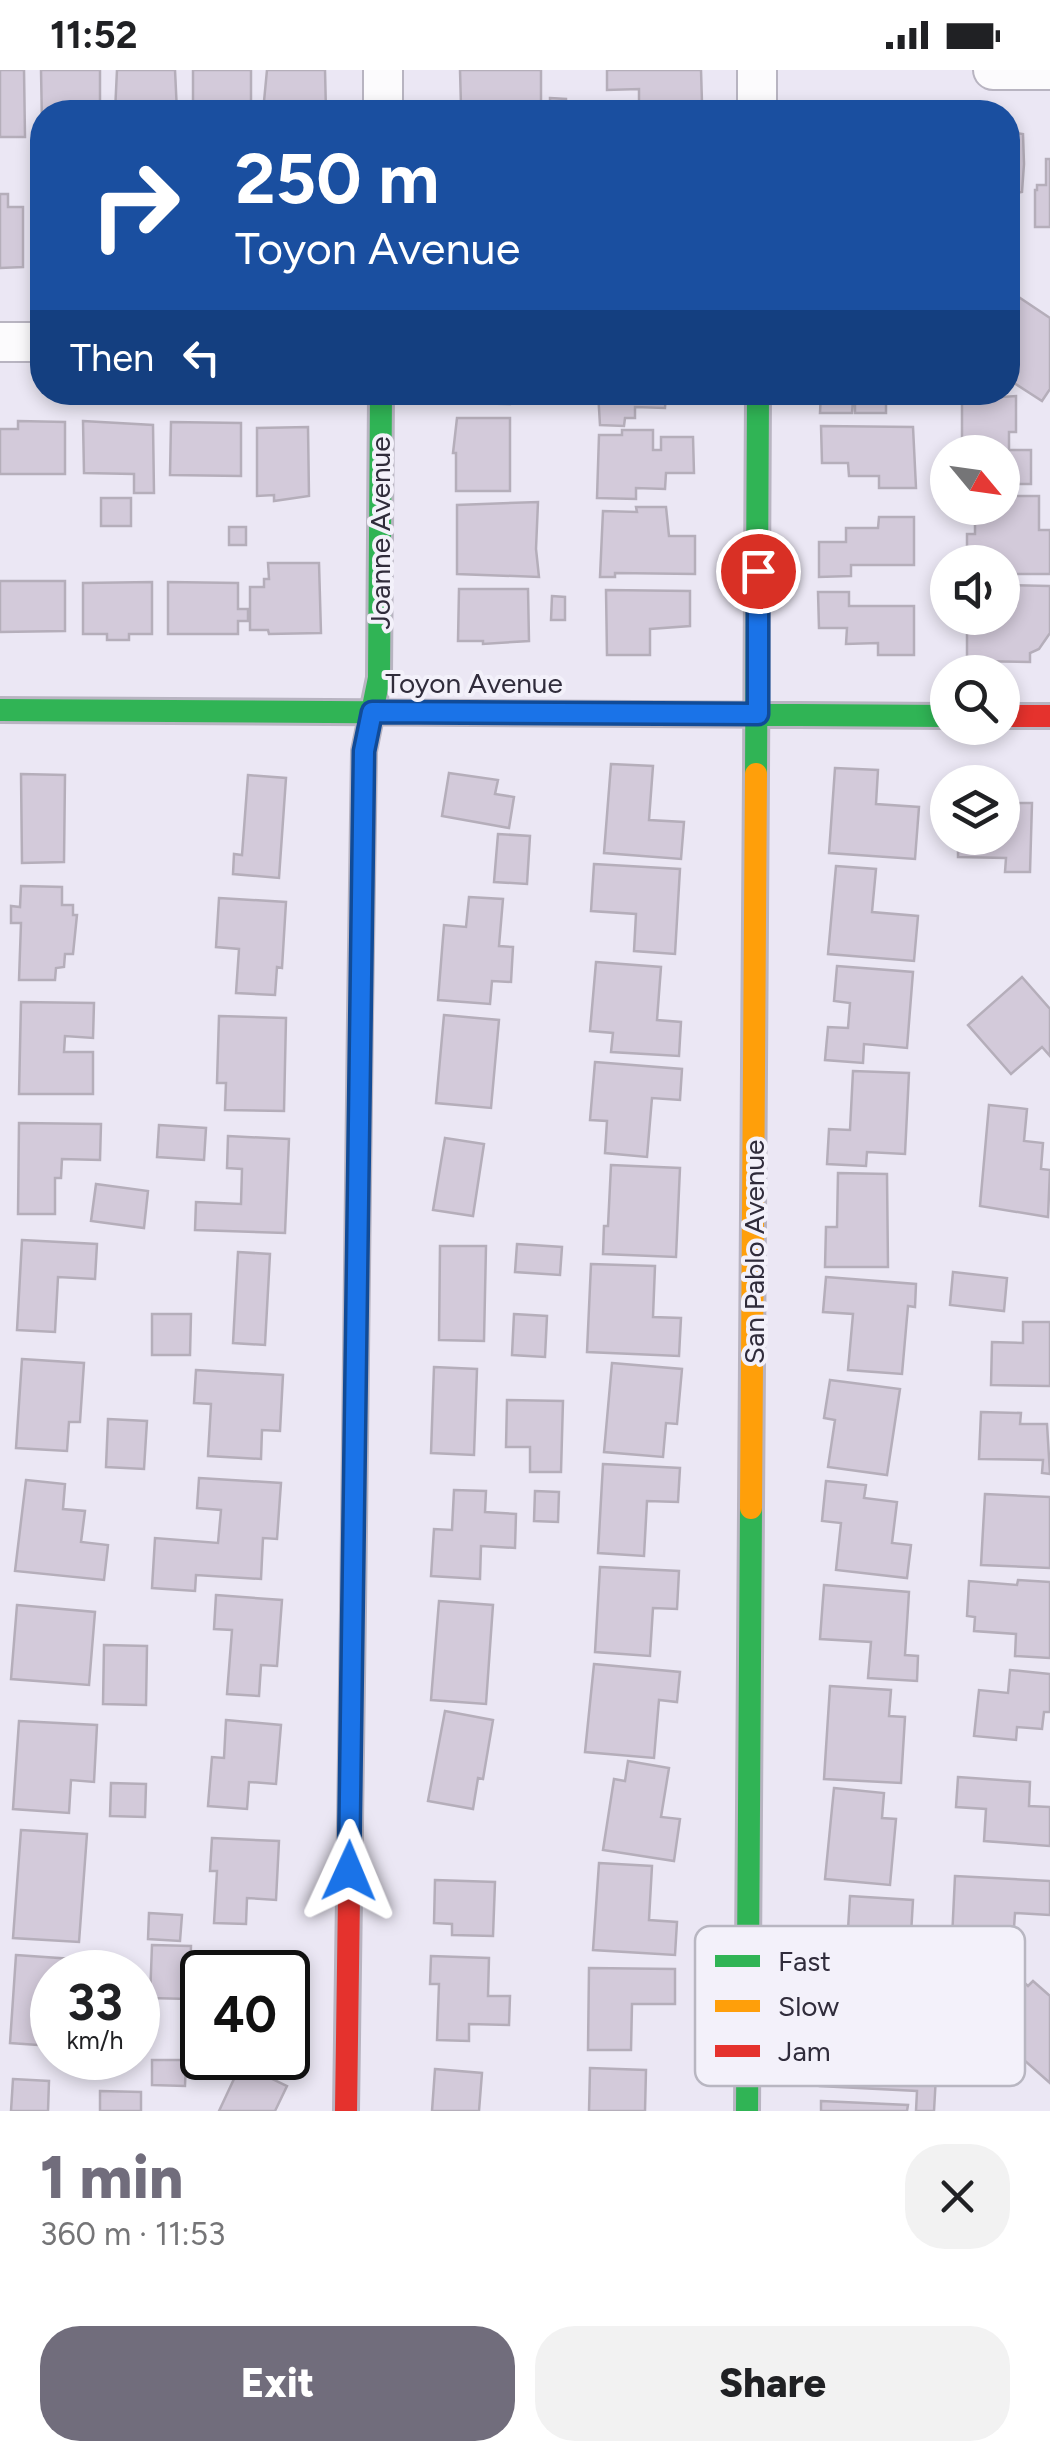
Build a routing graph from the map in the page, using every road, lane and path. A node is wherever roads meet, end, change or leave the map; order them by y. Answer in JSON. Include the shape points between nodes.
{"nodes":[{"id":1,"x":383,"y":70,"type":"edge"},
{"id":2,"x":757,"y":70,"type":"edge"},
{"id":3,"x":993,"y":70,"type":"edge"},
{"id":4,"x":1050,"y":70,"type":"edge"},
{"id":5,"x":383,"y":100,"type":"edge"},
{"id":6,"x":758,"y":100,"type":"edge"},
{"id":7,"x":0,"y":342,"type":"edge"},
{"id":8,"x":30,"y":342,"type":"edge"},
{"id":9,"x":380,"y":405,"type":"edge"},
{"id":10,"x":758,"y":405,"type":"edge"},
{"id":11,"x":0,"y":710,"type":"edge"},
{"id":12,"x":372,"y":712,"type":"junction"},
{"id":13,"x":758,"y":714,"type":"junction"},
{"id":14,"x":930,"y":716,"type":"edge"},
{"id":15,"x":1020,"y":716,"type":"edge"},
{"id":16,"x":1050,"y":716,"type":"edge"},
{"id":17,"x":748,"y":1926,"type":"edge"},
{"id":18,"x":746,"y":2086,"type":"edge"},
{"id":19,"x":346,"y":2111,"type":"edge"},
{"id":20,"x":746,"y":2111,"type":"edge"}],
"edges":[{"from":1,"to":5,"type":"street"},
{"from":2,"to":6,"type":"street"},
{"from":3,"to":4,"type":"street"},
{"from":7,"to":8,"type":"street"},
{"from":9,"to":12,"type":"street","name":"Joanne Avenue","via":[[379,678]]},
{"from":10,"to":13,"type":"street","name":"San Pablo Avenue"},
{"from":11,"to":12,"type":"street","name":"Toyon Avenue"},
{"from":12,"to":13,"type":"street","name":"Toyon Avenue"},
{"from":12,"to":19,"type":"street","name":"Joanne Avenue","via":[[364,751]]},
{"from":13,"to":14,"type":"street","name":"Toyon Avenue"},
{"from":13,"to":17,"type":"street","name":"San Pablo Avenue"},
{"from":15,"to":16,"type":"street"},
{"from":18,"to":20,"type":"street","name":"San Pablo Avenue"}]}
